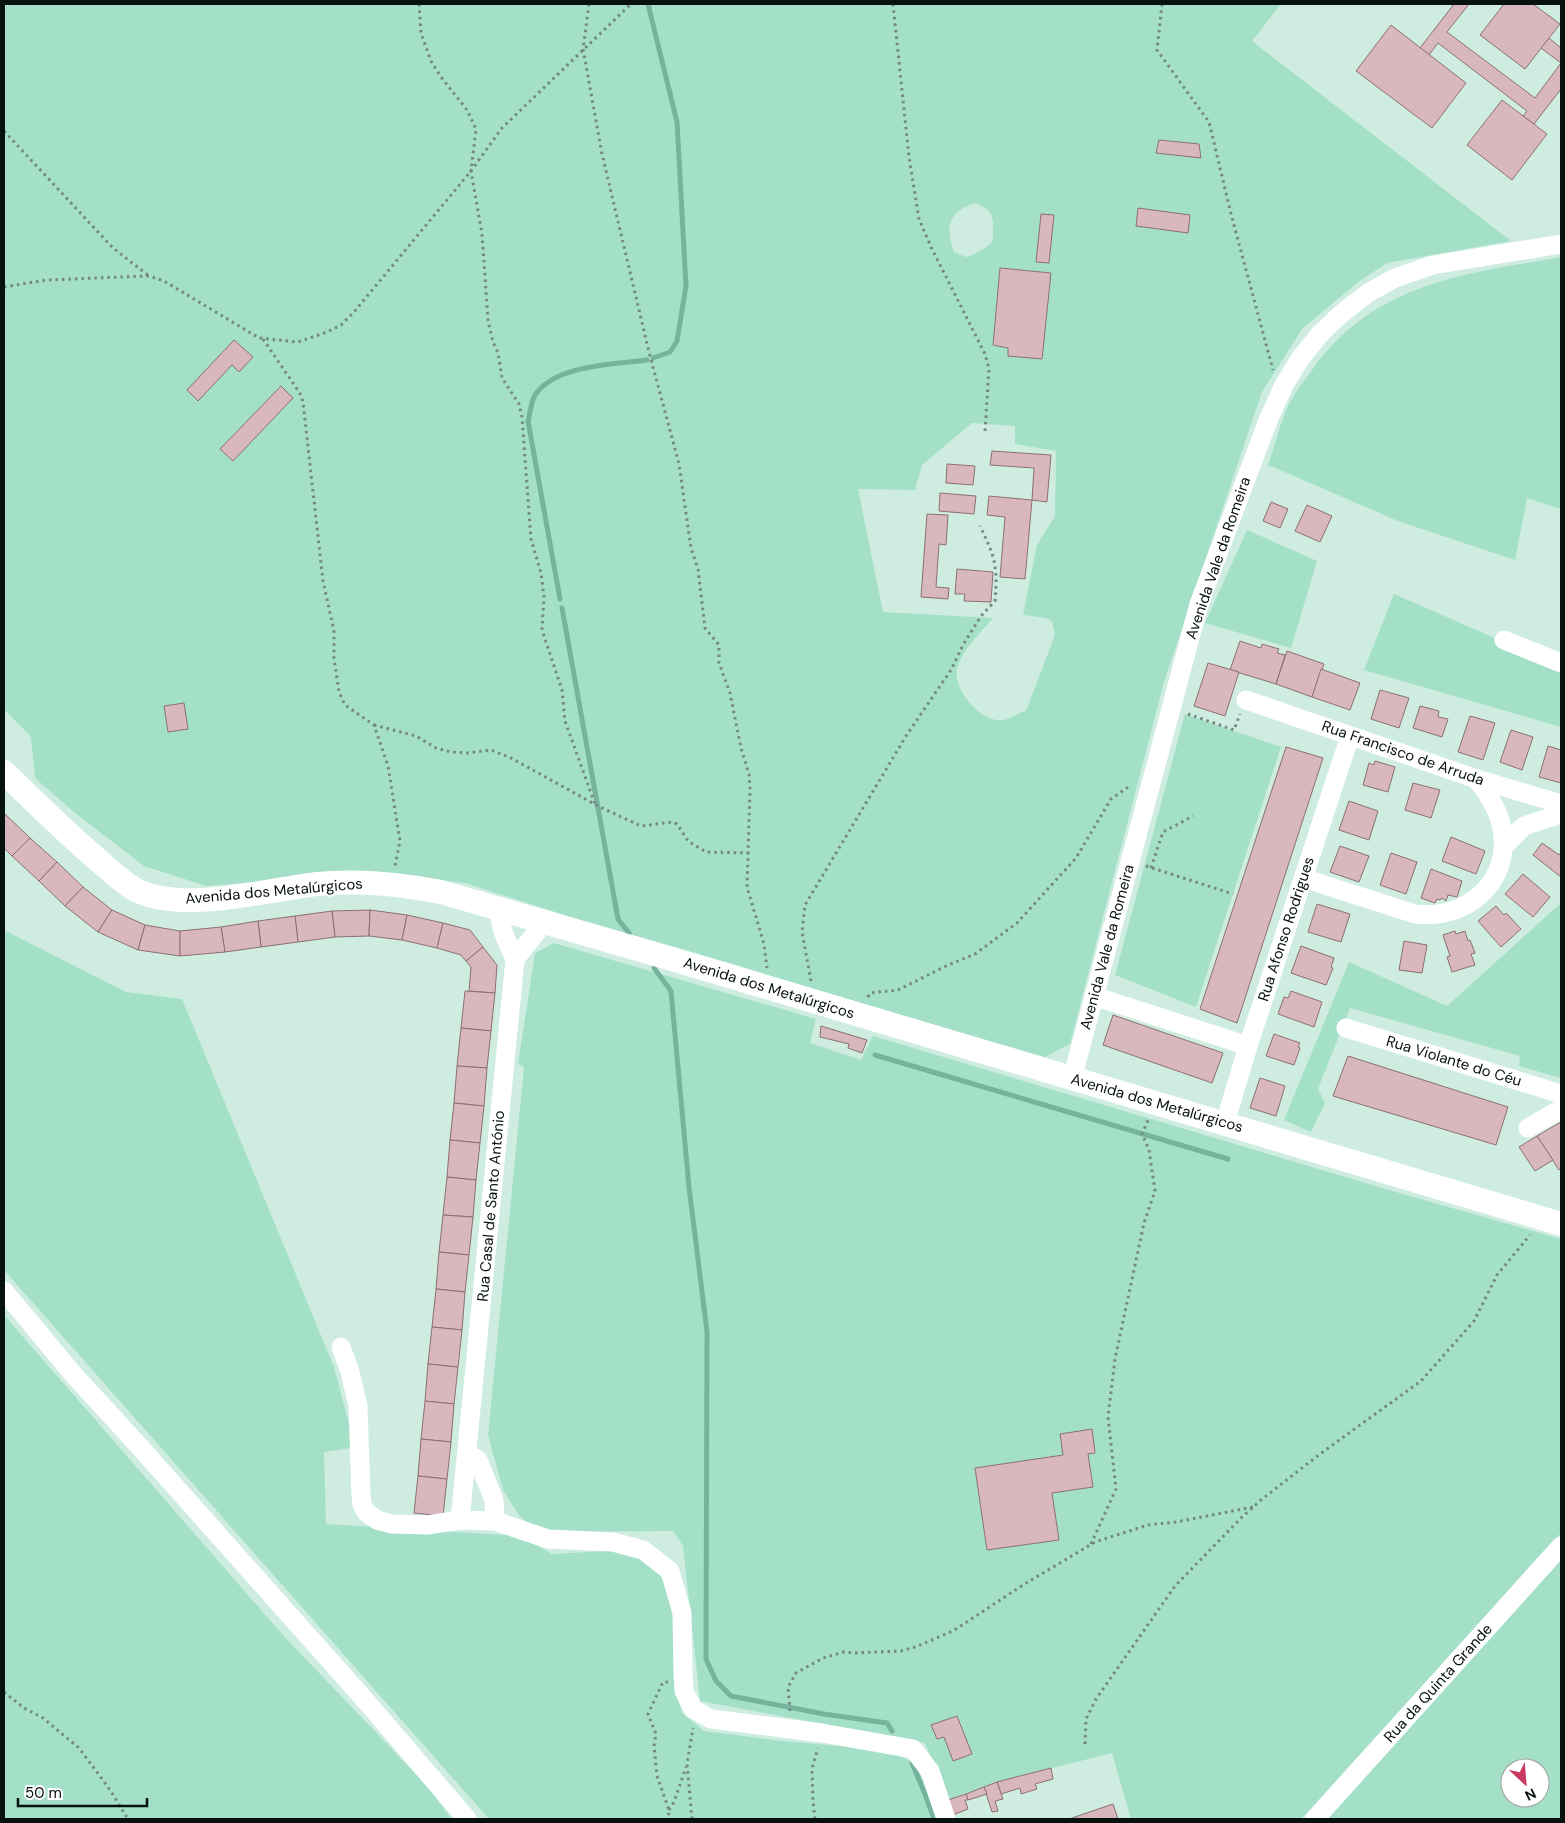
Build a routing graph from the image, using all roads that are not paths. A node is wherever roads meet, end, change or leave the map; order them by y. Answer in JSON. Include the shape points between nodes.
{"nodes":[{"id":1,"x":1561,"y":244,"type":"edge"},
{"id":2,"x":1504,"y":640,"type":"dead end"},
{"id":3,"x":1561,"y":663,"type":"edge"},
{"id":4,"x":1246,"y":700,"type":"road end"},
{"id":5,"x":1350,"y":736,"type":"junction"},
{"id":6,"x":4,"y":772,"type":"edge"},
{"id":7,"x":1474,"y":778,"type":"junction"},
{"id":8,"x":1561,"y":804,"type":"edge"},
{"id":9,"x":1561,"y":814,"type":"edge"},
{"id":10,"x":1504,"y":846,"type":"junction"},
{"id":11,"x":1303,"y":878,"type":"junction"},
{"id":12,"x":501,"y":910,"type":"junction"},
{"id":13,"x":541,"y":921,"type":"junction"},
{"id":14,"x":515,"y":959,"type":"junction"},
{"id":15,"x":1094,"y":996,"type":"junction"},
{"id":16,"x":1346,"y":1028,"type":"dead end"},
{"id":17,"x":1248,"y":1046,"type":"junction"},
{"id":18,"x":1072,"y":1079,"type":"junction"},
{"id":19,"x":1561,"y":1094,"type":"edge"},
{"id":20,"x":1561,"y":1109,"type":"edge"},
{"id":21,"x":1225,"y":1123,"type":"junction"},
{"id":22,"x":1528,"y":1128,"type":"dead end"},
{"id":23,"x":1552,"y":1222,"type":"edge"},
{"id":24,"x":4,"y":1291,"type":"edge"},
{"id":25,"x":341,"y":1347,"type":"dead end"},
{"id":26,"x":468,"y":1454,"type":"junction"},
{"id":27,"x":460,"y":1520,"type":"junction"},
{"id":28,"x":495,"y":1521,"type":"junction"},
{"id":29,"x":1561,"y":1546,"type":"edge"},
{"id":30,"x":467,"y":1819,"type":"edge"},
{"id":31,"x":946,"y":1819,"type":"edge"},
{"id":32,"x":1315,"y":1819,"type":"edge"}],
"edges":[{"from":1,"to":15,"type":"street","name":"Avenida Vale da Romeira","via":[[1433,265],[1395,278],[1341,314],[1319,334],[1300,359],[1269,418],[1199,604]]},
{"from":2,"to":3,"type":"street"},
{"from":4,"to":5,"type":"street","name":"Rua Francisco de Arruda"},
{"from":5,"to":7,"type":"street","name":"Rua Francisco de Arruda"},
{"from":5,"to":11,"type":"street","name":"Rua Afonso Rodrigues"},
{"from":6,"to":12,"type":"main road","name":"Avenida dos Metalúrgicos","via":[[122,881],[147,895],[188,900],[347,882],[409,886]]},
{"from":7,"to":8,"type":"street","name":"Rua Francisco de Arruda"},
{"from":7,"to":10,"type":"street","via":[[1498,812]]},
{"from":9,"to":10,"type":"street","via":[[1524,826]]},
{"from":10,"to":11,"type":"street","via":[[1497,874],[1488,888],[1473,902],[1444,914],[1415,914]]},
{"from":11,"to":17,"type":"street","name":"Rua Afonso Rodrigues"},
{"from":12,"to":13,"type":"main road","name":"Avenida dos Metalúrgicos"},
{"from":12,"to":14,"type":"street","via":[[501,929]]},
{"from":13,"to":14,"type":"street","via":[[536,933]]},
{"from":13,"to":18,"type":"main road","name":"Avenida dos Metalúrgicos"},
{"from":14,"to":26,"type":"street","name":"Rua Casal de Santo António"},
{"from":15,"to":17,"type":"street"},
{"from":15,"to":18,"type":"street","name":"Avenida Vale da Romeira"},
{"from":16,"to":19,"type":"street","name":"Rua Violante do Céu"},
{"from":17,"to":21,"type":"street","name":"Rua Afonso Rodrigues"},
{"from":18,"to":21,"type":"main road","name":"Avenida dos Metalúrgicos"},
{"from":20,"to":22,"type":"street"},
{"from":21,"to":23,"type":"main road","name":"Avenida dos Metalúrgicos"},
{"from":24,"to":30,"type":"street","via":[[73,1374],[365,1700]]},
{"from":25,"to":27,"type":"street","via":[[358,1406],[361,1495],[366,1512],[377,1520],[392,1524],[427,1525]]},
{"from":26,"to":27,"type":"street","name":"Rua Casal de Santo António"},
{"from":26,"to":28,"type":"street","via":[[478,1460],[494,1500]]},
{"from":27,"to":28,"type":"street"},
{"from":28,"to":31,"type":"street","via":[[548,1539],[613,1542],[643,1550],[670,1572],[682,1613],[684,1690],[693,1709],[711,1719],[913,1749],[930,1771]]},
{"from":29,"to":32,"type":"street","name":"Rua da Quinta Grande"}]}
